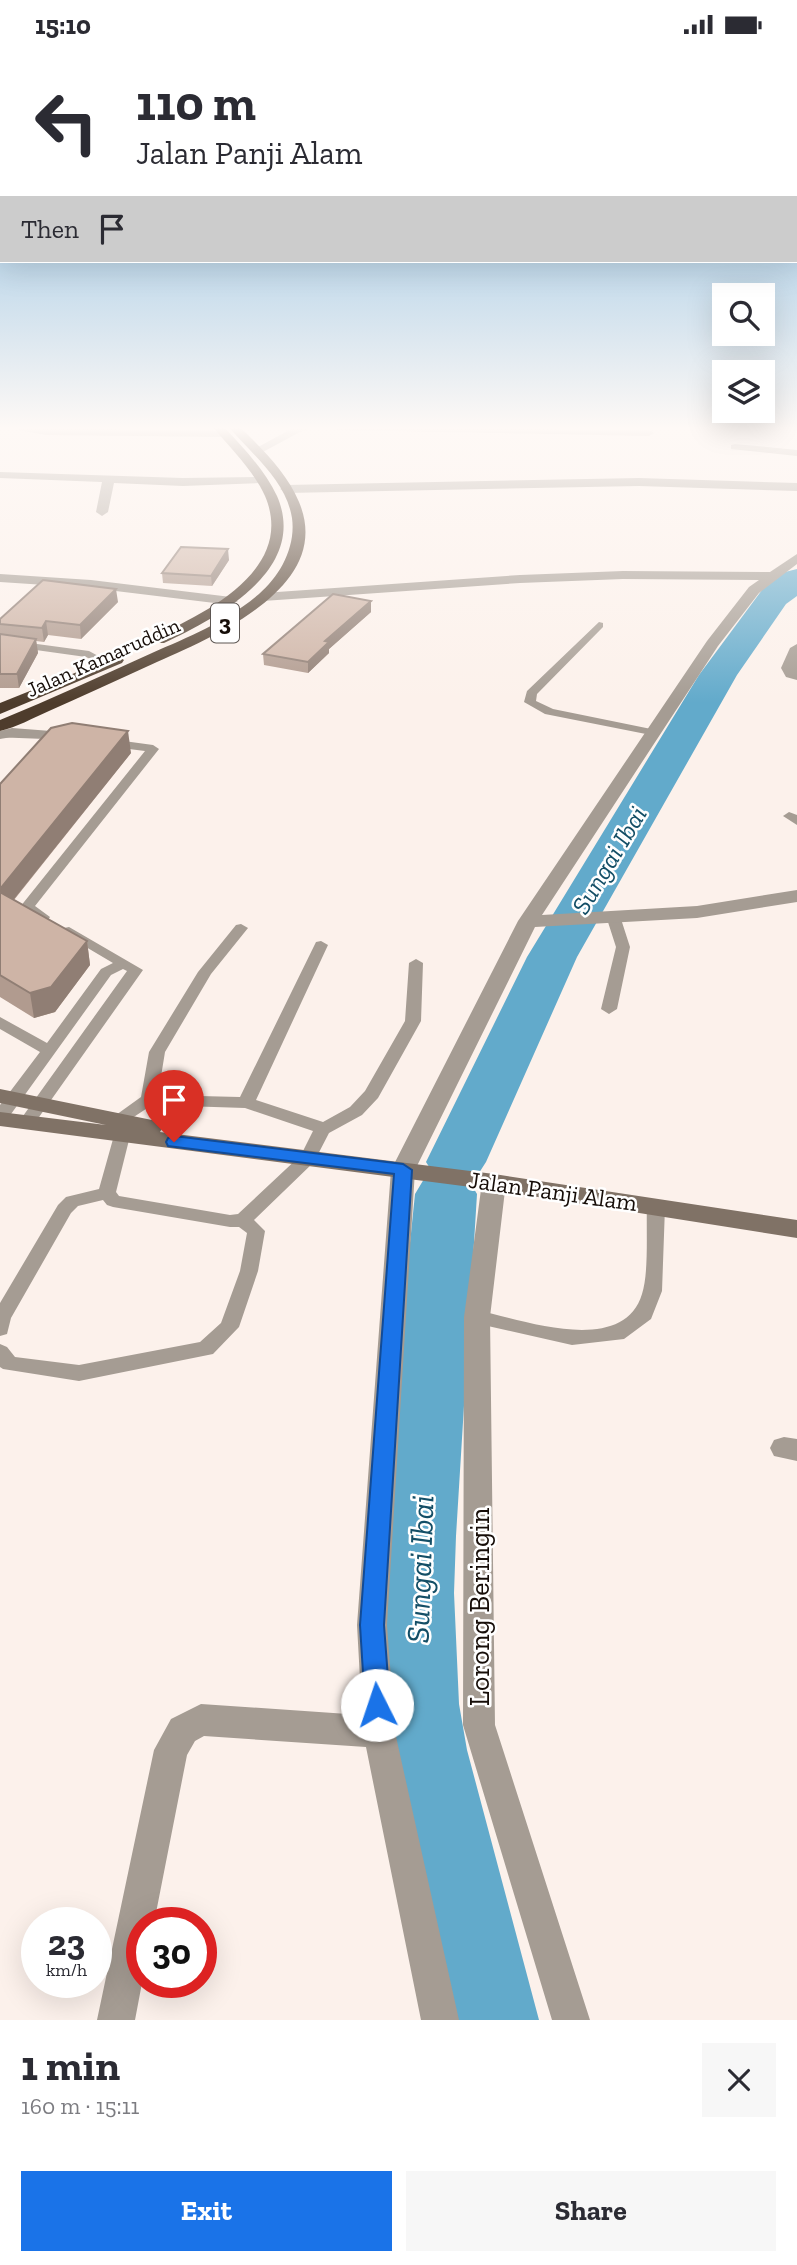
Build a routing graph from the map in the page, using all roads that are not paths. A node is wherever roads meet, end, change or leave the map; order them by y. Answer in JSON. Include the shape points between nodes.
{"nodes":[{"id":1,"x":275,"y":519,"type":"edge"},
{"id":2,"x":298,"y":519,"type":"edge"},
{"id":3,"x":797,"y":558,"type":"edge"},
{"id":4,"x":772,"y":576,"type":"junction"},
{"id":5,"x":0,"y":578,"type":"edge"},
{"id":6,"x":263,"y":597,"type":"junction"},
{"id":7,"x":231,"y":601,"type":"junction"},
{"id":8,"x":599,"y":625,"type":"dead end"},
{"id":9,"x":0,"y":642,"type":"edge"},
{"id":10,"x":797,"y":648,"type":"edge"},
{"id":11,"x":107,"y":664,"type":"junction"},
{"id":12,"x":797,"y":676,"type":"edge"},
{"id":13,"x":0,"y":709,"type":"edge"},
{"id":14,"x":0,"y":726,"type":"edge"},
{"id":15,"x":652,"y":733,"type":"junction"},
{"id":16,"x":0,"y":735,"type":"edge"},
{"id":17,"x":89,"y":740,"type":"edge"},
{"id":18,"x":34,"y":752,"type":"edge"},
{"id":19,"x":797,"y":896,"type":"edge"},
{"id":20,"x":613,"y":919,"type":"junction"},
{"id":21,"x":529,"y":921,"type":"junction"},
{"id":22,"x":241,"y":928,"type":"dead end"},
{"id":23,"x":321,"y":945,"type":"dead end"},
{"id":24,"x":123,"y":963,"type":"junction"},
{"id":25,"x":416,"y":963,"type":"dead end"},
{"id":26,"x":609,"y":1009,"type":"dead end"},
{"id":27,"x":0,"y":1022,"type":"edge"},
{"id":28,"x":49,"y":1051,"type":"junction"},
{"id":29,"x":149,"y":1100,"type":"junction"},
{"id":30,"x":246,"y":1103,"type":"junction"},
{"id":31,"x":41,"y":1104,"type":"junction"},
{"id":32,"x":3,"y":1108,"type":"edge"},
{"id":33,"x":26,"y":1123,"type":"junction"},
{"id":34,"x":119,"y":1128,"type":"junction"},
{"id":35,"x":322,"y":1129,"type":"junction"},
{"id":36,"x":309,"y":1159,"type":"junction"},
{"id":37,"x":403,"y":1170,"type":"junction"},
{"id":38,"x":494,"y":1182,"type":"junction"},
{"id":39,"x":107,"y":1193,"type":"junction"},
{"id":40,"x":656,"y":1207,"type":"junction"},
{"id":41,"x":243,"y":1220,"type":"junction"},
{"id":42,"x":797,"y":1230,"type":"edge"},
{"id":43,"x":477,"y":1317,"type":"junction"},
{"id":44,"x":0,"y":1329,"type":"edge"},
{"id":45,"x":0,"y":1353,"type":"edge"},
{"id":46,"x":379,"y":1732,"type":"junction"},
{"id":47,"x":116,"y":2020,"type":"edge"},
{"id":48,"x":440,"y":2020,"type":"edge"},
{"id":49,"x":571,"y":2020,"type":"edge"}],
"edges":[{"from":1,"to":7,"type":"highway","name":"Jalan Kamaruddin","number":"3","via":[[272,556]]},
{"from":2,"to":6,"type":"highway","name":"Jalan Kamaruddin","number":"3","via":[[291,563]]},
{"from":3,"to":4,"type":"street"},
{"from":4,"to":6,"type":"street","via":[[520,579]]},
{"from":4,"to":15,"type":"street","via":[[754,590],[712,644]]},
{"from":5,"to":7,"type":"street"},
{"from":6,"to":14,"type":"highway","name":"Jalan Kamaruddin","number":"3","via":[[202,636]]},
{"from":7,"to":11,"type":"highway","name":"Jalan Kamaruddin","number":"3","via":[[178,632]]},
{"from":8,"to":15,"type":"lane","via":[[531,693],[530,702],[549,712]]},
{"from":9,"to":11,"type":"lane","via":[[89,654]]},
{"from":10,"to":12,"type":"street","via":[[788,668]]},
{"from":11,"to":13,"type":"highway","name":"Jalan Kamaruddin","number":"3"},
{"from":15,"to":21,"type":"street"},
{"from":16,"to":18,"type":"lane","via":[[57,736]]},
{"from":17,"to":24,"type":"lane","via":[[153,749],[27,907]]},
{"from":19,"to":20,"type":"street","via":[[750,907]]},
{"from":20,"to":21,"type":"street"},
{"from":20,"to":26,"type":"lane","via":[[623,947]]},
{"from":21,"to":37,"type":"street"},
{"from":22,"to":29,"type":"lane","via":[[205,972],[157,1052]]},
{"from":23,"to":30,"type":"lane"},
{"from":24,"to":28,"type":"lane","via":[[106,972]]},
{"from":24,"to":31,"type":"lane","via":[[136,970]]},
{"from":25,"to":35,"type":"lane","via":[[413,1021],[372,1094],[356,1111]]},
{"from":27,"to":28,"type":"lane"},
{"from":28,"to":32,"type":"lane"},
{"from":29,"to":30,"type":"lane"},
{"from":29,"to":34,"type":"lane"},
{"from":30,"to":35,"type":"lane"},
{"from":31,"to":32,"type":"main road","name":"Jalan Panji Alam"},
{"from":31,"to":33,"type":"lane"},
{"from":31,"to":34,"type":"main road","name":"Jalan Panji Alam"},
{"from":32,"to":33,"type":"main road","name":"Jalan Panji Alam"},
{"from":33,"to":34,"type":"main road","name":"Jalan Panji Alam"},
{"from":34,"to":36,"type":"main road","name":"Jalan Panji Alam"},
{"from":34,"to":39,"type":"lane"},
{"from":35,"to":36,"type":"lane"},
{"from":36,"to":37,"type":"main road","name":"Jalan Panji Alam"},
{"from":36,"to":41,"type":"lane"},
{"from":37,"to":38,"type":"main road","name":"Jalan Panji Alam"},
{"from":37,"to":46,"type":"street","via":[[372,1625]]},
{"from":38,"to":40,"type":"main road","name":"Jalan Panji Alam"},
{"from":38,"to":43,"type":"street","name":"Lorong Beringin"},
{"from":39,"to":41,"type":"lane","via":[[113,1202]]},
{"from":39,"to":44,"type":"lane","via":[[72,1202],[64,1209],[1,1318]]},
{"from":40,"to":42,"type":"main road","name":"Jalan Panji Alam"},
{"from":40,"to":43,"type":"lane","via":[[653,1291],[644,1314],[617,1334],[572,1338]]},
{"from":41,"to":45,"type":"lane","via":[[256,1231],[249,1271],[229,1327],[206,1349],[79,1373],[10,1364]]},
{"from":43,"to":49,"type":"street","name":"Lorong Beringin","via":[[479,1725]]},
{"from":46,"to":47,"type":"street","via":[[201,1720],[183,1730],[171,1750]]},
{"from":46,"to":48,"type":"street"}]}
